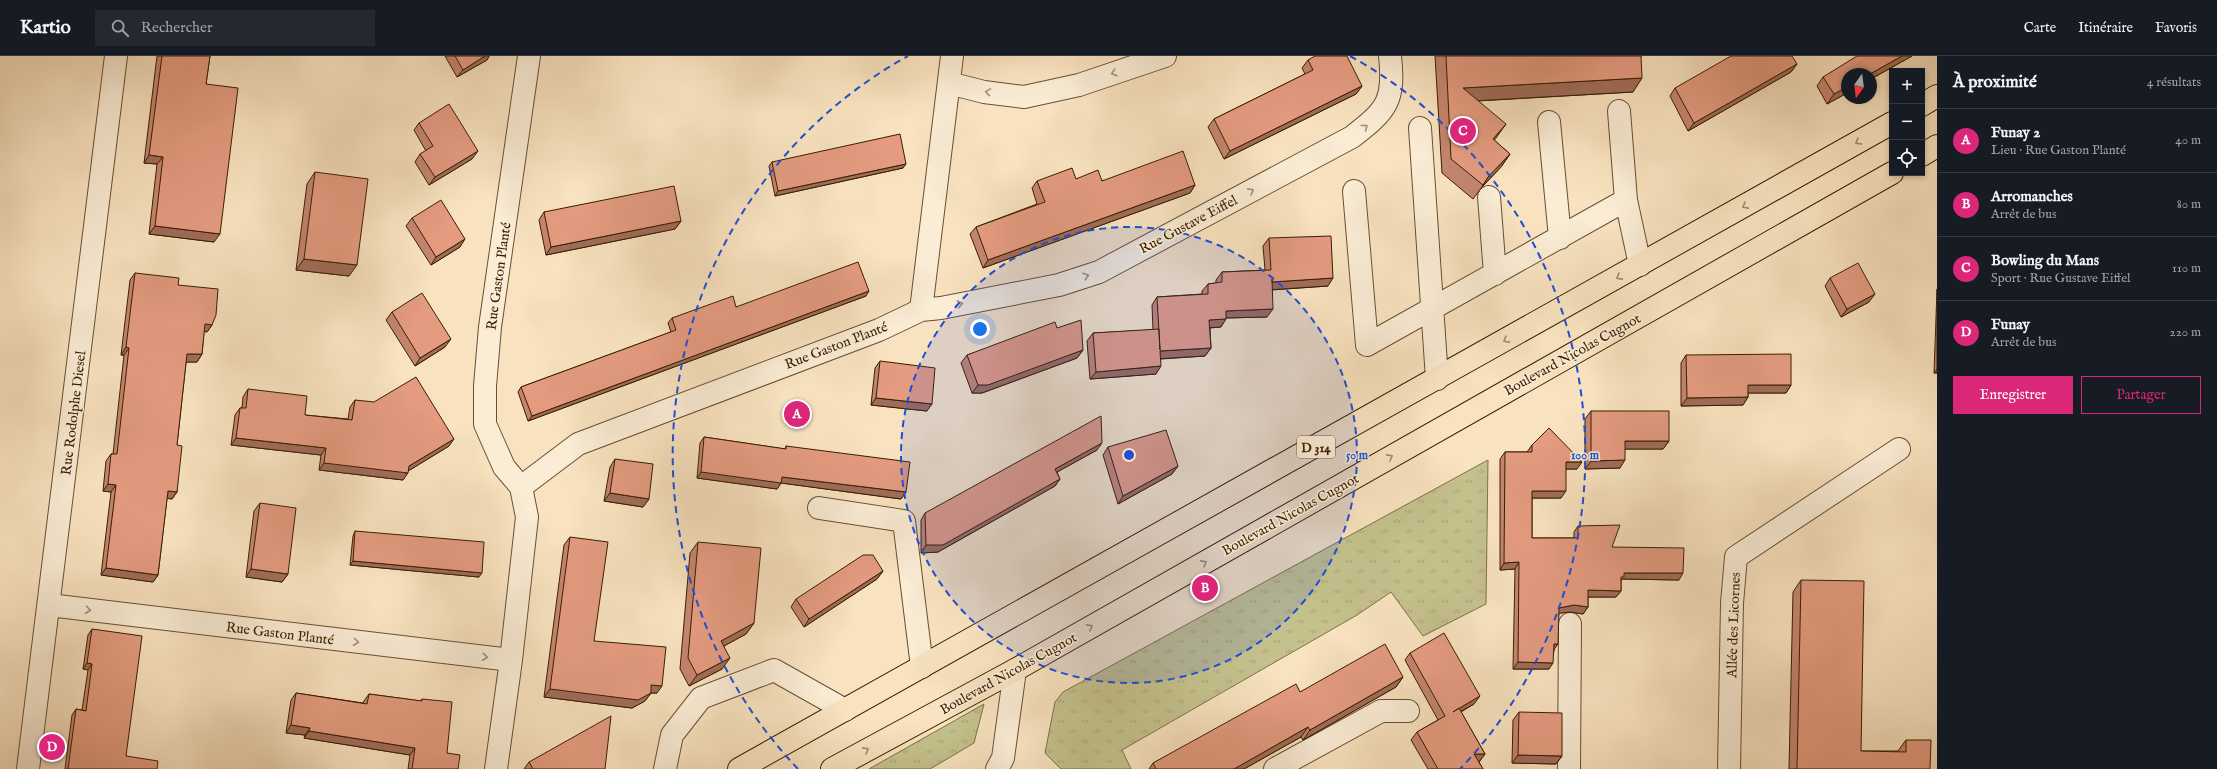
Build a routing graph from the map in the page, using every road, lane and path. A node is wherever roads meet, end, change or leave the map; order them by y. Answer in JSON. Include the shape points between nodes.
{"nodes":[{"id":1,"x":116,"y":56,"type":"edge"},
{"id":2,"x":529,"y":56,"type":"edge"},
{"id":3,"x":952,"y":56,"type":"edge"},
{"id":4,"x":1165,"y":56,"type":"edge"},
{"id":5,"x":1390,"y":56,"type":"edge"},
{"id":6,"x":949,"y":83,"type":"junction"},
{"id":7,"x":1937,"y":96,"type":"edge"},
{"id":8,"x":1924,"y":104,"type":"edge"},
{"id":9,"x":1619,"y":111,"type":"dead end"},
{"id":10,"x":1549,"y":122,"type":"dead end"},
{"id":11,"x":1889,"y":125,"type":"edge"},
{"id":12,"x":1420,"y":128,"type":"dead end"},
{"id":13,"x":1937,"y":146,"type":"edge"},
{"id":14,"x":1925,"y":153,"type":"edge"},
{"id":15,"x":1889,"y":175,"type":"edge"},
{"id":16,"x":1354,"y":191,"type":"dead end"},
{"id":17,"x":1489,"y":197,"type":"edge"},
{"id":18,"x":1626,"y":200,"type":"junction"},
{"id":19,"x":1560,"y":238,"type":"junction"},
{"id":20,"x":1640,"y":265,"type":"junction"},
{"id":21,"x":1495,"y":274,"type":"junction"},
{"id":22,"x":1433,"y":309,"type":"junction"},
{"id":23,"x":921,"y":310,"type":"junction"},
{"id":24,"x":1437,"y":379,"type":"junction"},
{"id":25,"x":1899,"y":449,"type":"dead end"},
{"id":26,"x":521,"y":487,"type":"junction"},
{"id":27,"x":818,"y":508,"type":"dead end"},
{"id":28,"x":49,"y":605,"type":"junction"},
{"id":29,"x":1570,"y":624,"type":"dead end"},
{"id":30,"x":511,"y":660,"type":"junction"},
{"id":31,"x":922,"y":666,"type":"junction"},
{"id":32,"x":1015,"y":670,"type":"junction"},
{"id":33,"x":844,"y":710,"type":"junction"},
{"id":34,"x":1408,"y":711,"type":"dead end"},
{"id":35,"x":1005,"y":765,"type":"edge"},
{"id":36,"x":28,"y":769,"type":"edge"},
{"id":37,"x":496,"y":769,"type":"edge"},
{"id":38,"x":665,"y":769,"type":"edge"},
{"id":39,"x":739,"y":769,"type":"edge"},
{"id":40,"x":832,"y":769,"type":"edge"},
{"id":41,"x":982,"y":769,"type":"edge"},
{"id":42,"x":1275,"y":769,"type":"edge"},
{"id":43,"x":1568,"y":769,"type":"edge"},
{"id":44,"x":1729,"y":769,"type":"edge"}],
"edges":[{"from":1,"to":28,"type":"street","name":"Rue Rodolphe Diesel"},
{"from":2,"to":26,"type":"street","name":"Rue Gaston Planté","via":[[490,327],[485,386],[485,424],[504,467]]},
{"from":3,"to":6,"type":"street"},
{"from":4,"to":6,"type":"street","one_way":true,"via":[[1079,85],[1024,97],[984,92]]},
{"from":23,"to":5,"type":"street","name":"Rue Gustave Eiffel","one_way":true,"via":[[1059,285],[1099,272],[1352,137],[1378,117],[1392,89]]},
{"from":6,"to":23,"type":"street"},
{"from":7,"to":8,"type":"main road"},
{"from":9,"to":18,"type":"street"},
{"from":10,"to":19,"type":"street"},
{"from":11,"to":20,"type":"main road","number":"D 314","one_way":true},
{"from":12,"to":22,"type":"street"},
{"from":13,"to":14,"type":"main road"},
{"from":32,"to":15,"type":"main road","name":"Boulevard Nicolas Cugnot","one_way":true},
{"from":16,"to":22,"type":"street","via":[[1368,345]]},
{"from":17,"to":21,"type":"street"},
{"from":18,"to":19,"type":"street"},
{"from":18,"to":20,"type":"street"},
{"from":19,"to":21,"type":"street"},
{"from":20,"to":24,"type":"main road","number":"D 314","one_way":true},
{"from":21,"to":22,"type":"street"},
{"from":22,"to":24,"type":"street"},
{"from":23,"to":26,"type":"street","name":"Rue Gaston Planté","via":[[879,330],[578,444]]},
{"from":24,"to":31,"type":"main road","number":"D 314"},
{"from":25,"to":44,"type":"street","name":"Allée des Licornes","via":[[1736,557],[1732,603]]},
{"from":26,"to":30,"type":"street","name":"Rue Gaston Planté","via":[[527,517]]},
{"from":27,"to":31,"type":"street","via":[[904,521]]},
{"from":28,"to":30,"type":"street","name":"Rue Gaston Planté","one_way":true},
{"from":28,"to":36,"type":"street","name":"Rue Rodolphe Diesel"},
{"from":29,"to":43,"type":"street"},
{"from":30,"to":37,"type":"street","name":"Rue Gaston Planté"},
{"from":31,"to":33,"type":"main road","number":"D 314"},
{"from":32,"to":35,"type":"street"},
{"from":40,"to":32,"type":"main road","name":"Boulevard Nicolas Cugnot","one_way":true},
{"from":33,"to":38,"type":"street","via":[[774,670],[701,698],[672,736]]},
{"from":33,"to":39,"type":"main road","number":"D 314"},
{"from":34,"to":42,"type":"street","via":[[1381,711]]},
{"from":35,"to":41,"type":"street"}]}
